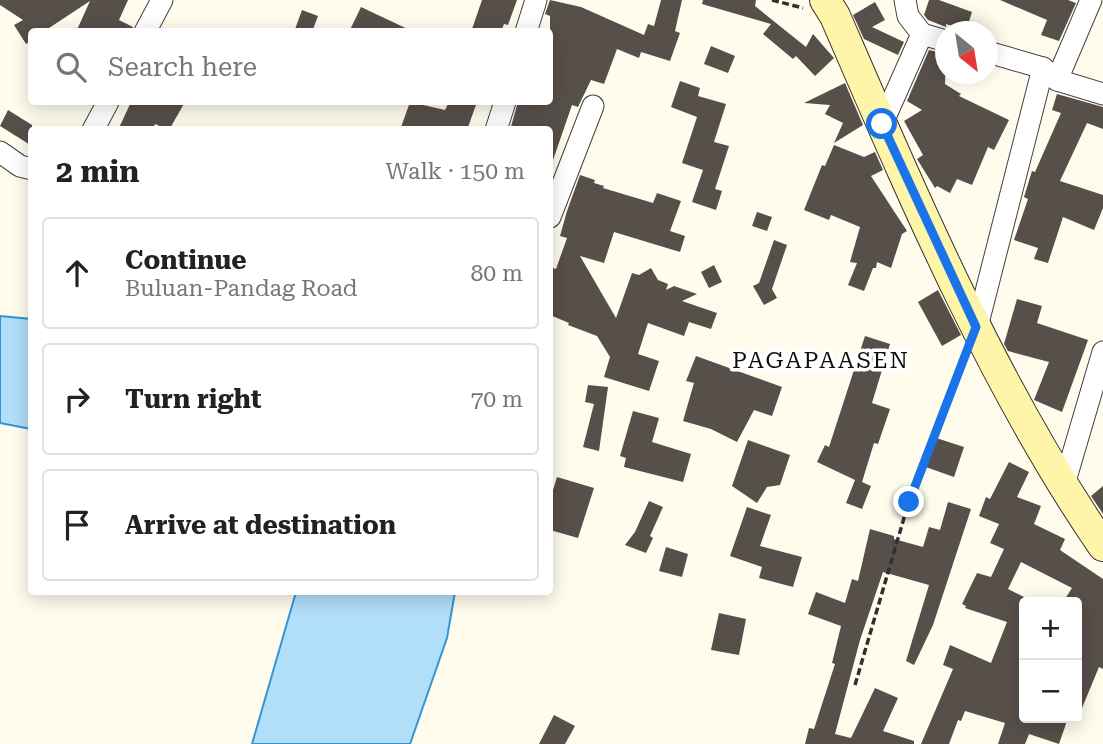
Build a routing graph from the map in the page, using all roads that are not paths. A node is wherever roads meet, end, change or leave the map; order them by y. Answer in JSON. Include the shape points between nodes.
{"nodes":[{"id":1,"x":162,"y":0,"type":"edge"},
{"id":2,"x":536,"y":0,"type":"edge"},
{"id":3,"x":825,"y":0,"type":"edge"},
{"id":4,"x":905,"y":0,"type":"edge"},
{"id":5,"x":1091,"y":0,"type":"edge"},
{"id":6,"x":147,"y":28,"type":"edge"},
{"id":7,"x":527,"y":28,"type":"edge"},
{"id":8,"x":922,"y":34,"type":"junction"},
{"id":9,"x":935,"y":38,"type":"edge"},
{"id":10,"x":998,"y":56,"type":"edge"},
{"id":11,"x":1050,"y":74,"type":"junction"},
{"id":12,"x":1103,"y":94,"type":"edge"},
{"id":13,"x":106,"y":105,"type":"edge"},
{"id":14,"x":504,"y":105,"type":"edge"},
{"id":15,"x":593,"y":106,"type":"dead end"},
{"id":16,"x":882,"y":124,"type":"junction"},
{"id":17,"x":95,"y":126,"type":"edge"},
{"id":18,"x":497,"y":126,"type":"edge"},
{"id":19,"x":0,"y":152,"type":"edge"},
{"id":20,"x":28,"y":168,"type":"edge"},
{"id":21,"x":553,"y":205,"type":"edge"},
{"id":22,"x":976,"y":327,"type":"junction"},
{"id":23,"x":1103,"y":352,"type":"edge"},
{"id":24,"x":1063,"y":488,"type":"junction"},
{"id":25,"x":1103,"y":546,"type":"edge"}],
"edges":[{"from":1,"to":6,"type":"street"},
{"from":2,"to":7,"type":"street"},
{"from":3,"to":16,"type":"main road"},
{"from":4,"to":8,"type":"street","via":[[908,16]]},
{"from":5,"to":11,"type":"street"},
{"from":8,"to":9,"type":"street"},
{"from":8,"to":16,"type":"street"},
{"from":10,"to":11,"type":"street"},
{"from":11,"to":12,"type":"street"},
{"from":11,"to":22,"type":"street"},
{"from":13,"to":17,"type":"street"},
{"from":14,"to":18,"type":"street"},
{"from":15,"to":21,"type":"street"},
{"from":16,"to":22,"type":"main road"},
{"from":19,"to":20,"type":"street"},
{"from":22,"to":24,"type":"main road"},
{"from":23,"to":24,"type":"street"},
{"from":24,"to":25,"type":"main road"}]}
